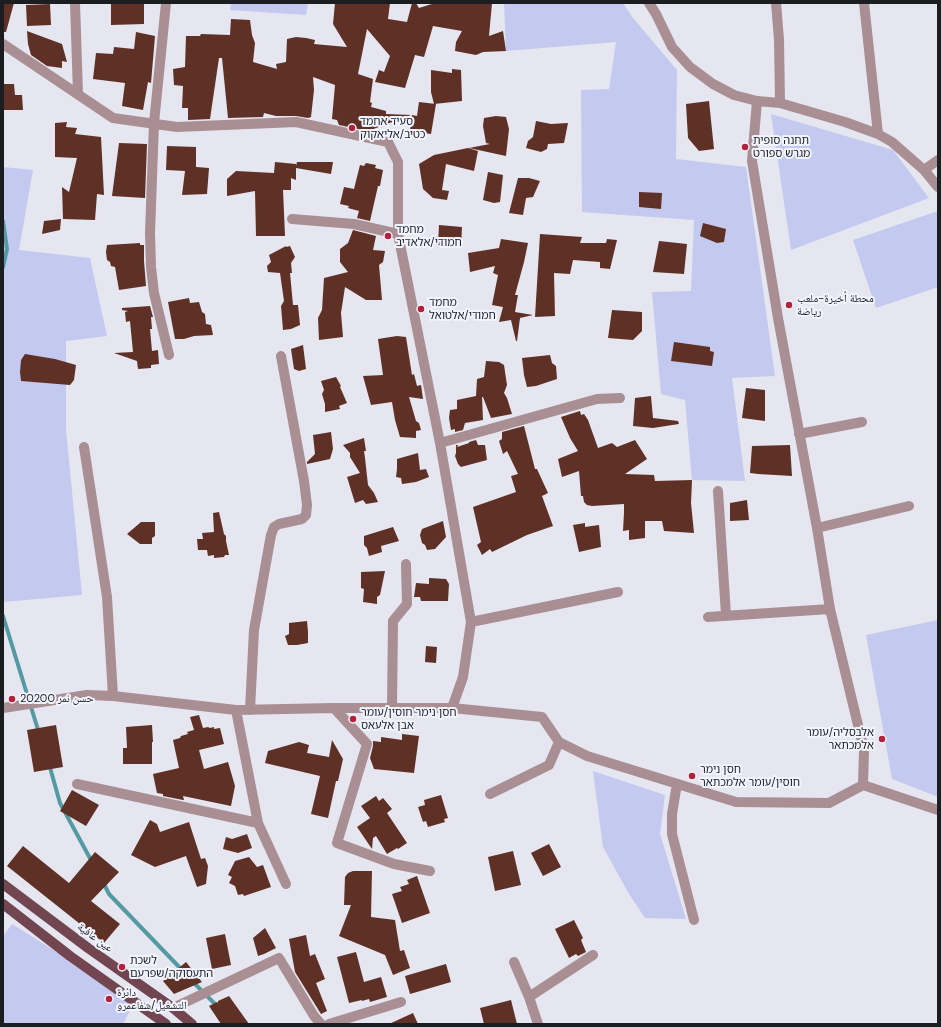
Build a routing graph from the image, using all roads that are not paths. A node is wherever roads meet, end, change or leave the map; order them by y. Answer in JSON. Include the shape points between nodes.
{"nodes":[{"id":1,"x":75,"y":3,"type":"edge"},
{"id":2,"x":166,"y":3,"type":"edge"},
{"id":3,"x":649,"y":3,"type":"edge"},
{"id":4,"x":776,"y":3,"type":"edge"},
{"id":5,"x":864,"y":3,"type":"edge"},
{"id":6,"x":3,"y":44,"type":"edge"},
{"id":7,"x":78,"y":94,"type":"junction"},
{"id":8,"x":758,"y":101,"type":"junction"},
{"id":9,"x":780,"y":103,"type":"junction"},
{"id":10,"x":154,"y":124,"type":"junction"},
{"id":11,"x":878,"y":134,"type":"junction"},
{"id":12,"x":938,"y":160,"type":"edge"},
{"id":13,"x":924,"y":170,"type":"junction"},
{"id":14,"x":938,"y":187,"type":"edge"},
{"id":15,"x":292,"y":219,"type":"dead end"},
{"id":16,"x":398,"y":234,"type":"junction"},
{"id":17,"x":169,"y":355,"type":"dead end"},
{"id":18,"x":281,"y":356,"type":"dead end"},
{"id":19,"x":620,"y":398,"type":"dead end"},
{"id":20,"x":862,"y":422,"type":"dead end"},
{"id":21,"x":799,"y":434,"type":"junction"},
{"id":22,"x":440,"y":443,"type":"junction"},
{"id":23,"x":84,"y":446,"type":"dead end"},
{"id":24,"x":718,"y":491,"type":"dead end"},
{"id":25,"x":909,"y":506,"type":"dead end"},
{"id":26,"x":817,"y":528,"type":"junction"},
{"id":27,"x":406,"y":564,"type":"dead end"},
{"id":28,"x":618,"y":592,"type":"dead end"},
{"id":29,"x":830,"y":609,"type":"junction"},
{"id":30,"x":726,"y":615,"type":"junction"},
{"id":31,"x":708,"y":617,"type":"dead end"},
{"id":32,"x":471,"y":622,"type":"junction"},
{"id":33,"x":113,"y":696,"type":"junction"},
{"id":34,"x":3,"y":708,"type":"edge"},
{"id":35,"x":334,"y":708,"type":"junction"},
{"id":36,"x":392,"y":708,"type":"junction"},
{"id":37,"x":452,"y":708,"type":"junction"},
{"id":38,"x":236,"y":710,"type":"junction"},
{"id":39,"x":250,"y":710,"type":"junction"},
{"id":40,"x":559,"y":742,"type":"junction"},
{"id":41,"x":77,"y":784,"type":"dead end"},
{"id":42,"x":677,"y":784,"type":"junction"},
{"id":43,"x":863,"y":785,"type":"junction"},
{"id":44,"x":490,"y":794,"type":"dead end"},
{"id":45,"x":938,"y":810,"type":"edge"},
{"id":46,"x":258,"y":823,"type":"junction"},
{"id":47,"x":430,"y":872,"type":"dead end"},
{"id":48,"x":3,"y":884,"type":"edge"},
{"id":49,"x":286,"y":884,"type":"dead end"},
{"id":50,"x":3,"y":904,"type":"edge"},
{"id":51,"x":694,"y":920,"type":"dead end"},
{"id":52,"x":593,"y":955,"type":"dead end"},
{"id":53,"x":514,"y":962,"type":"dead end"},
{"id":54,"x":529,"y":997,"type":"junction"},
{"id":55,"x":401,"y":1002,"type":"dead end"},
{"id":56,"x":173,"y":1008,"type":"junction"},
{"id":57,"x":166,"y":1024,"type":"edge"},
{"id":58,"x":192,"y":1024,"type":"edge"},
{"id":59,"x":321,"y":1024,"type":"edge"},
{"id":60,"x":329,"y":1024,"type":"edge"},
{"id":61,"x":538,"y":1024,"type":"edge"}],
"edges":[{"from":1,"to":7,"type":"street"},
{"from":2,"to":10,"type":"street"},
{"from":3,"to":8,"type":"street","via":[[672,47],[690,67],[712,84],[734,95]]},
{"from":4,"to":9,"type":"street"},
{"from":5,"to":11,"type":"street"},
{"from":6,"to":7,"type":"street"},
{"from":7,"to":10,"type":"street","via":[[113,118]]},
{"from":8,"to":9,"type":"street"},
{"from":8,"to":21,"type":"street","via":[[752,161]]},
{"from":9,"to":11,"type":"street"},
{"from":10,"to":16,"type":"street","via":[[178,127],[296,122],[388,142],[398,162]]},
{"from":10,"to":17,"type":"street","via":[[151,267],[154,294]]},
{"from":11,"to":13,"type":"street","via":[[892,142]]},
{"from":12,"to":13,"type":"street"},
{"from":13,"to":14,"type":"street"},
{"from":15,"to":16,"type":"street","via":[[354,224]]},
{"from":16,"to":22,"type":"street"},
{"from":18,"to":39,"type":"street","via":[[307,505],[306,515],[302,519],[279,524],[274,527],[271,535],[254,630]]},
{"from":19,"to":22,"type":"street","via":[[592,401]]},
{"from":20,"to":21,"type":"street"},
{"from":21,"to":26,"type":"street"},
{"from":22,"to":32,"type":"street"},
{"from":23,"to":33,"type":"street","via":[[107,597]]},
{"from":24,"to":30,"type":"street"},
{"from":25,"to":26,"type":"street"},
{"from":26,"to":29,"type":"street"},
{"from":27,"to":36,"type":"street","via":[[407,604],[393,621]]},
{"from":28,"to":32,"type":"street"},
{"from":29,"to":30,"type":"street"},
{"from":29,"to":43,"type":"street","via":[[864,750]]},
{"from":30,"to":31,"type":"street"},
{"from":32,"to":37,"type":"street","via":[[463,677]]},
{"from":33,"to":34,"type":"street","via":[[87,695]]},
{"from":33,"to":38,"type":"street"},
{"from":35,"to":36,"type":"street"},
{"from":35,"to":39,"type":"street"},
{"from":35,"to":47,"type":"street","via":[[367,744],[337,842],[394,864]]},
{"from":36,"to":37,"type":"street"},
{"from":37,"to":40,"type":"street","via":[[542,717]]},
{"from":38,"to":39,"type":"street"},
{"from":38,"to":46,"type":"street"},
{"from":40,"to":42,"type":"street","via":[[587,756]]},
{"from":40,"to":44,"type":"street","via":[[549,765]]},
{"from":41,"to":46,"type":"street"},
{"from":42,"to":43,"type":"street","via":[[736,802],[829,804]]},
{"from":42,"to":51,"type":"street","via":[[672,834]]},
{"from":43,"to":45,"type":"street"},
{"from":46,"to":49,"type":"street"},
{"from":48,"to":56,"type":"main road","name":"عين عافية"},
{"from":50,"to":57,"type":"main road","via":[[70,956]]},
{"from":52,"to":54,"type":"street"},
{"from":53,"to":54,"type":"street"},
{"from":54,"to":61,"type":"street"},
{"from":55,"to":60,"type":"street"},
{"from":56,"to":58,"type":"main road","name":"عين عافية"},
{"from":56,"to":59,"type":"street","via":[[278,958]]}]}
